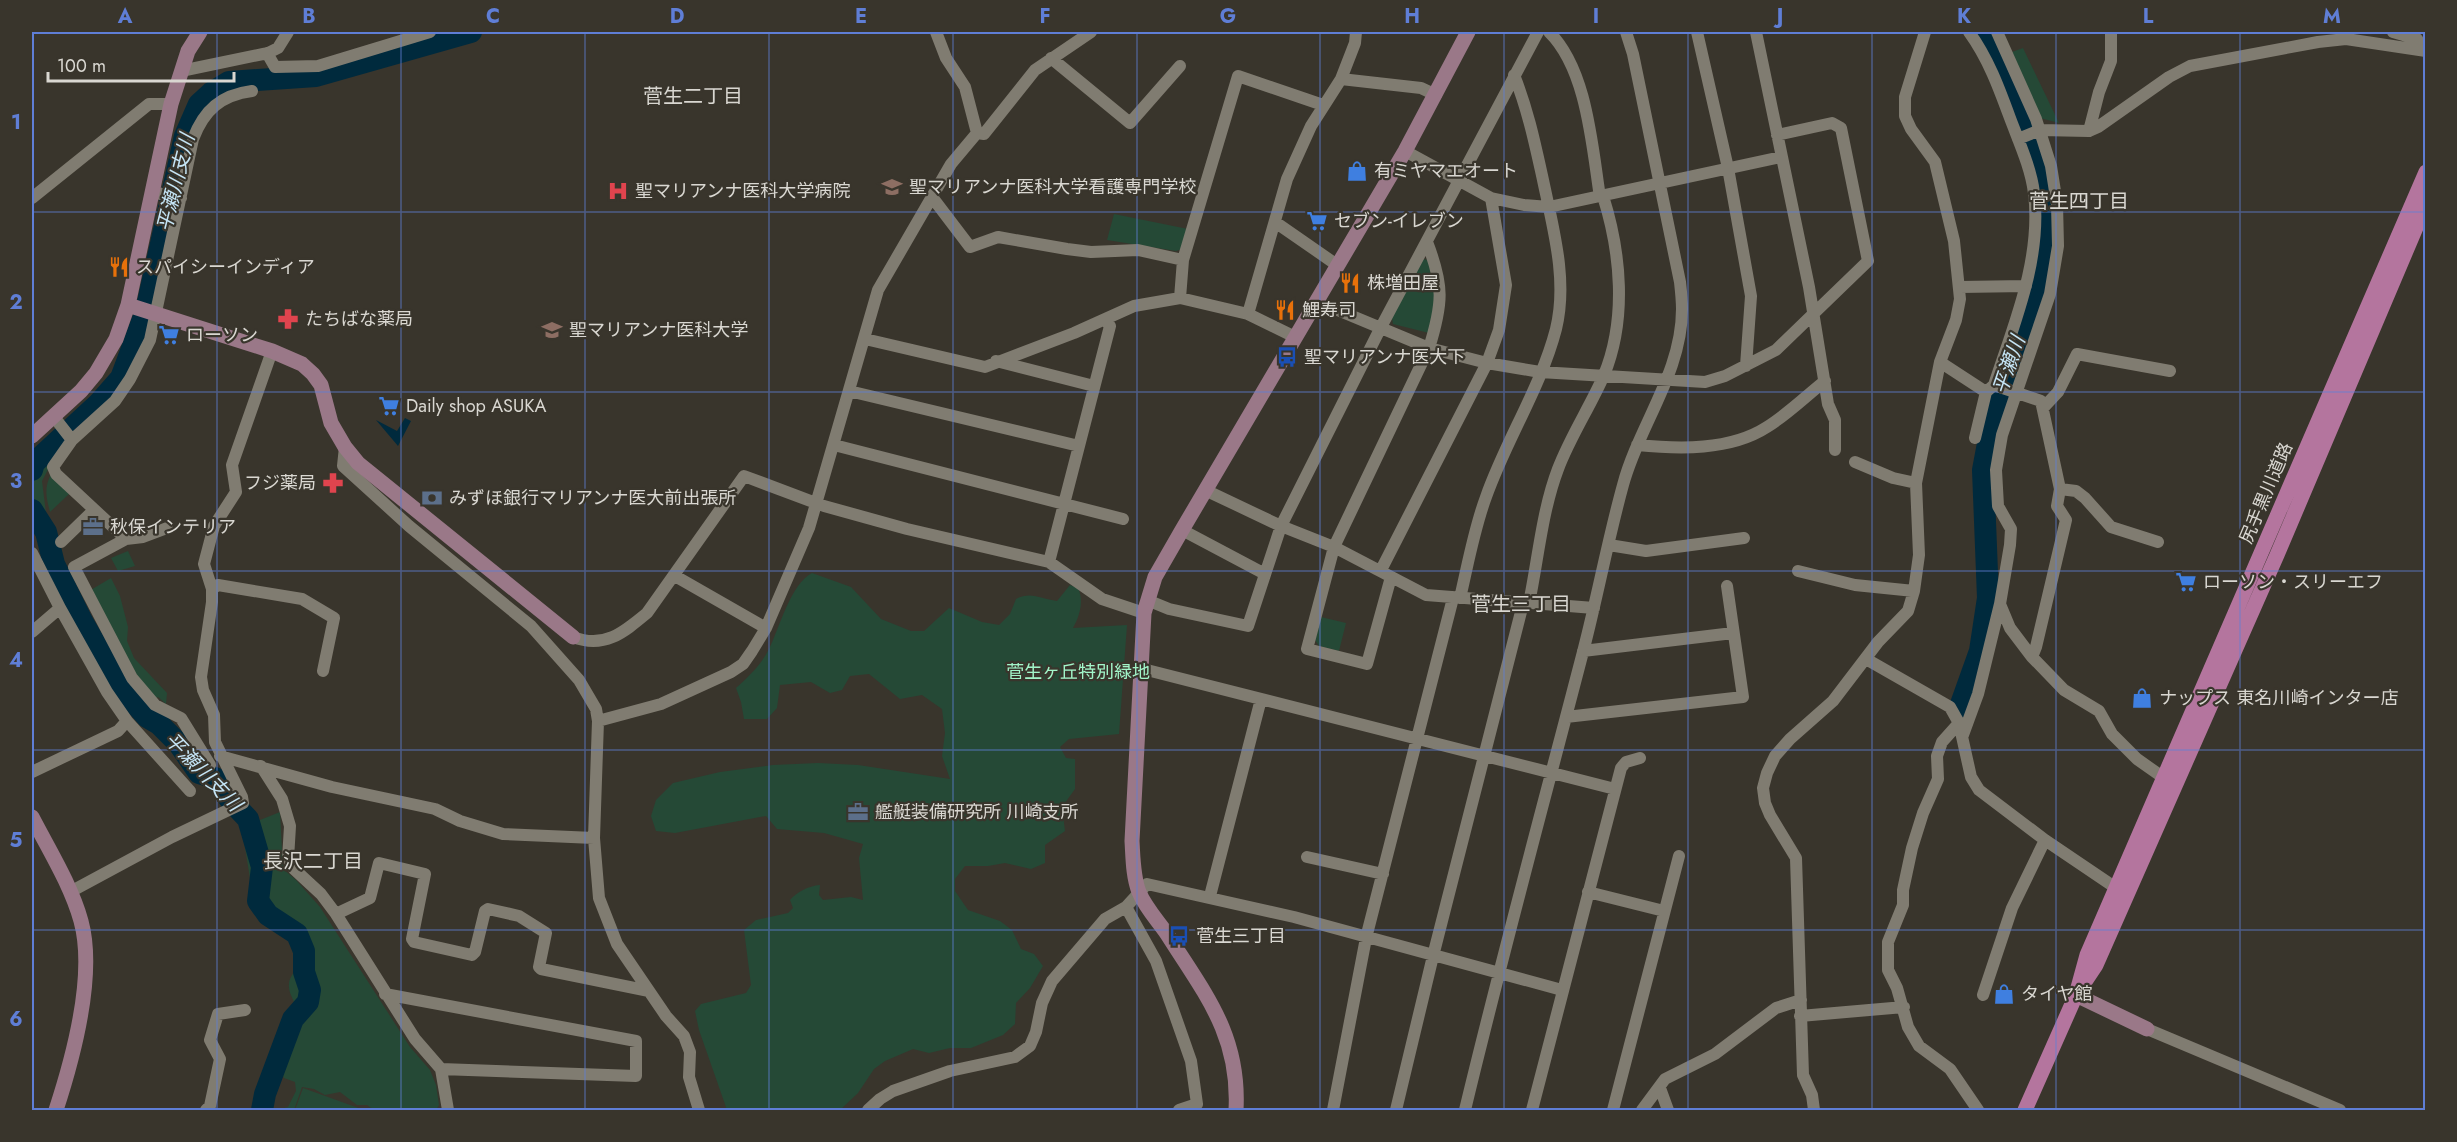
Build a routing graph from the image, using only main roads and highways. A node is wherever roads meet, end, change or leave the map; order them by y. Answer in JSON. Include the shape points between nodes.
{"nodes":[{"id":1,"x":2426,"y":172,"type":"edge"},
{"id":2,"x":2426,"y":204,"type":"edge"},
{"id":3,"x":2076,"y":995,"type":"junction"},
{"id":4,"x":2025,"y":1110,"type":"edge"}],
"edges":[{"from":1,"to":3,"type":"main road","name":"尻手黒川道路","via":[[2087,955]]},
{"from":2,"to":3,"type":"main road","name":"尻手黒川道路","via":[[2096,965]]},
{"from":3,"to":4,"type":"main road","name":"尻手黒川道路"}]}
